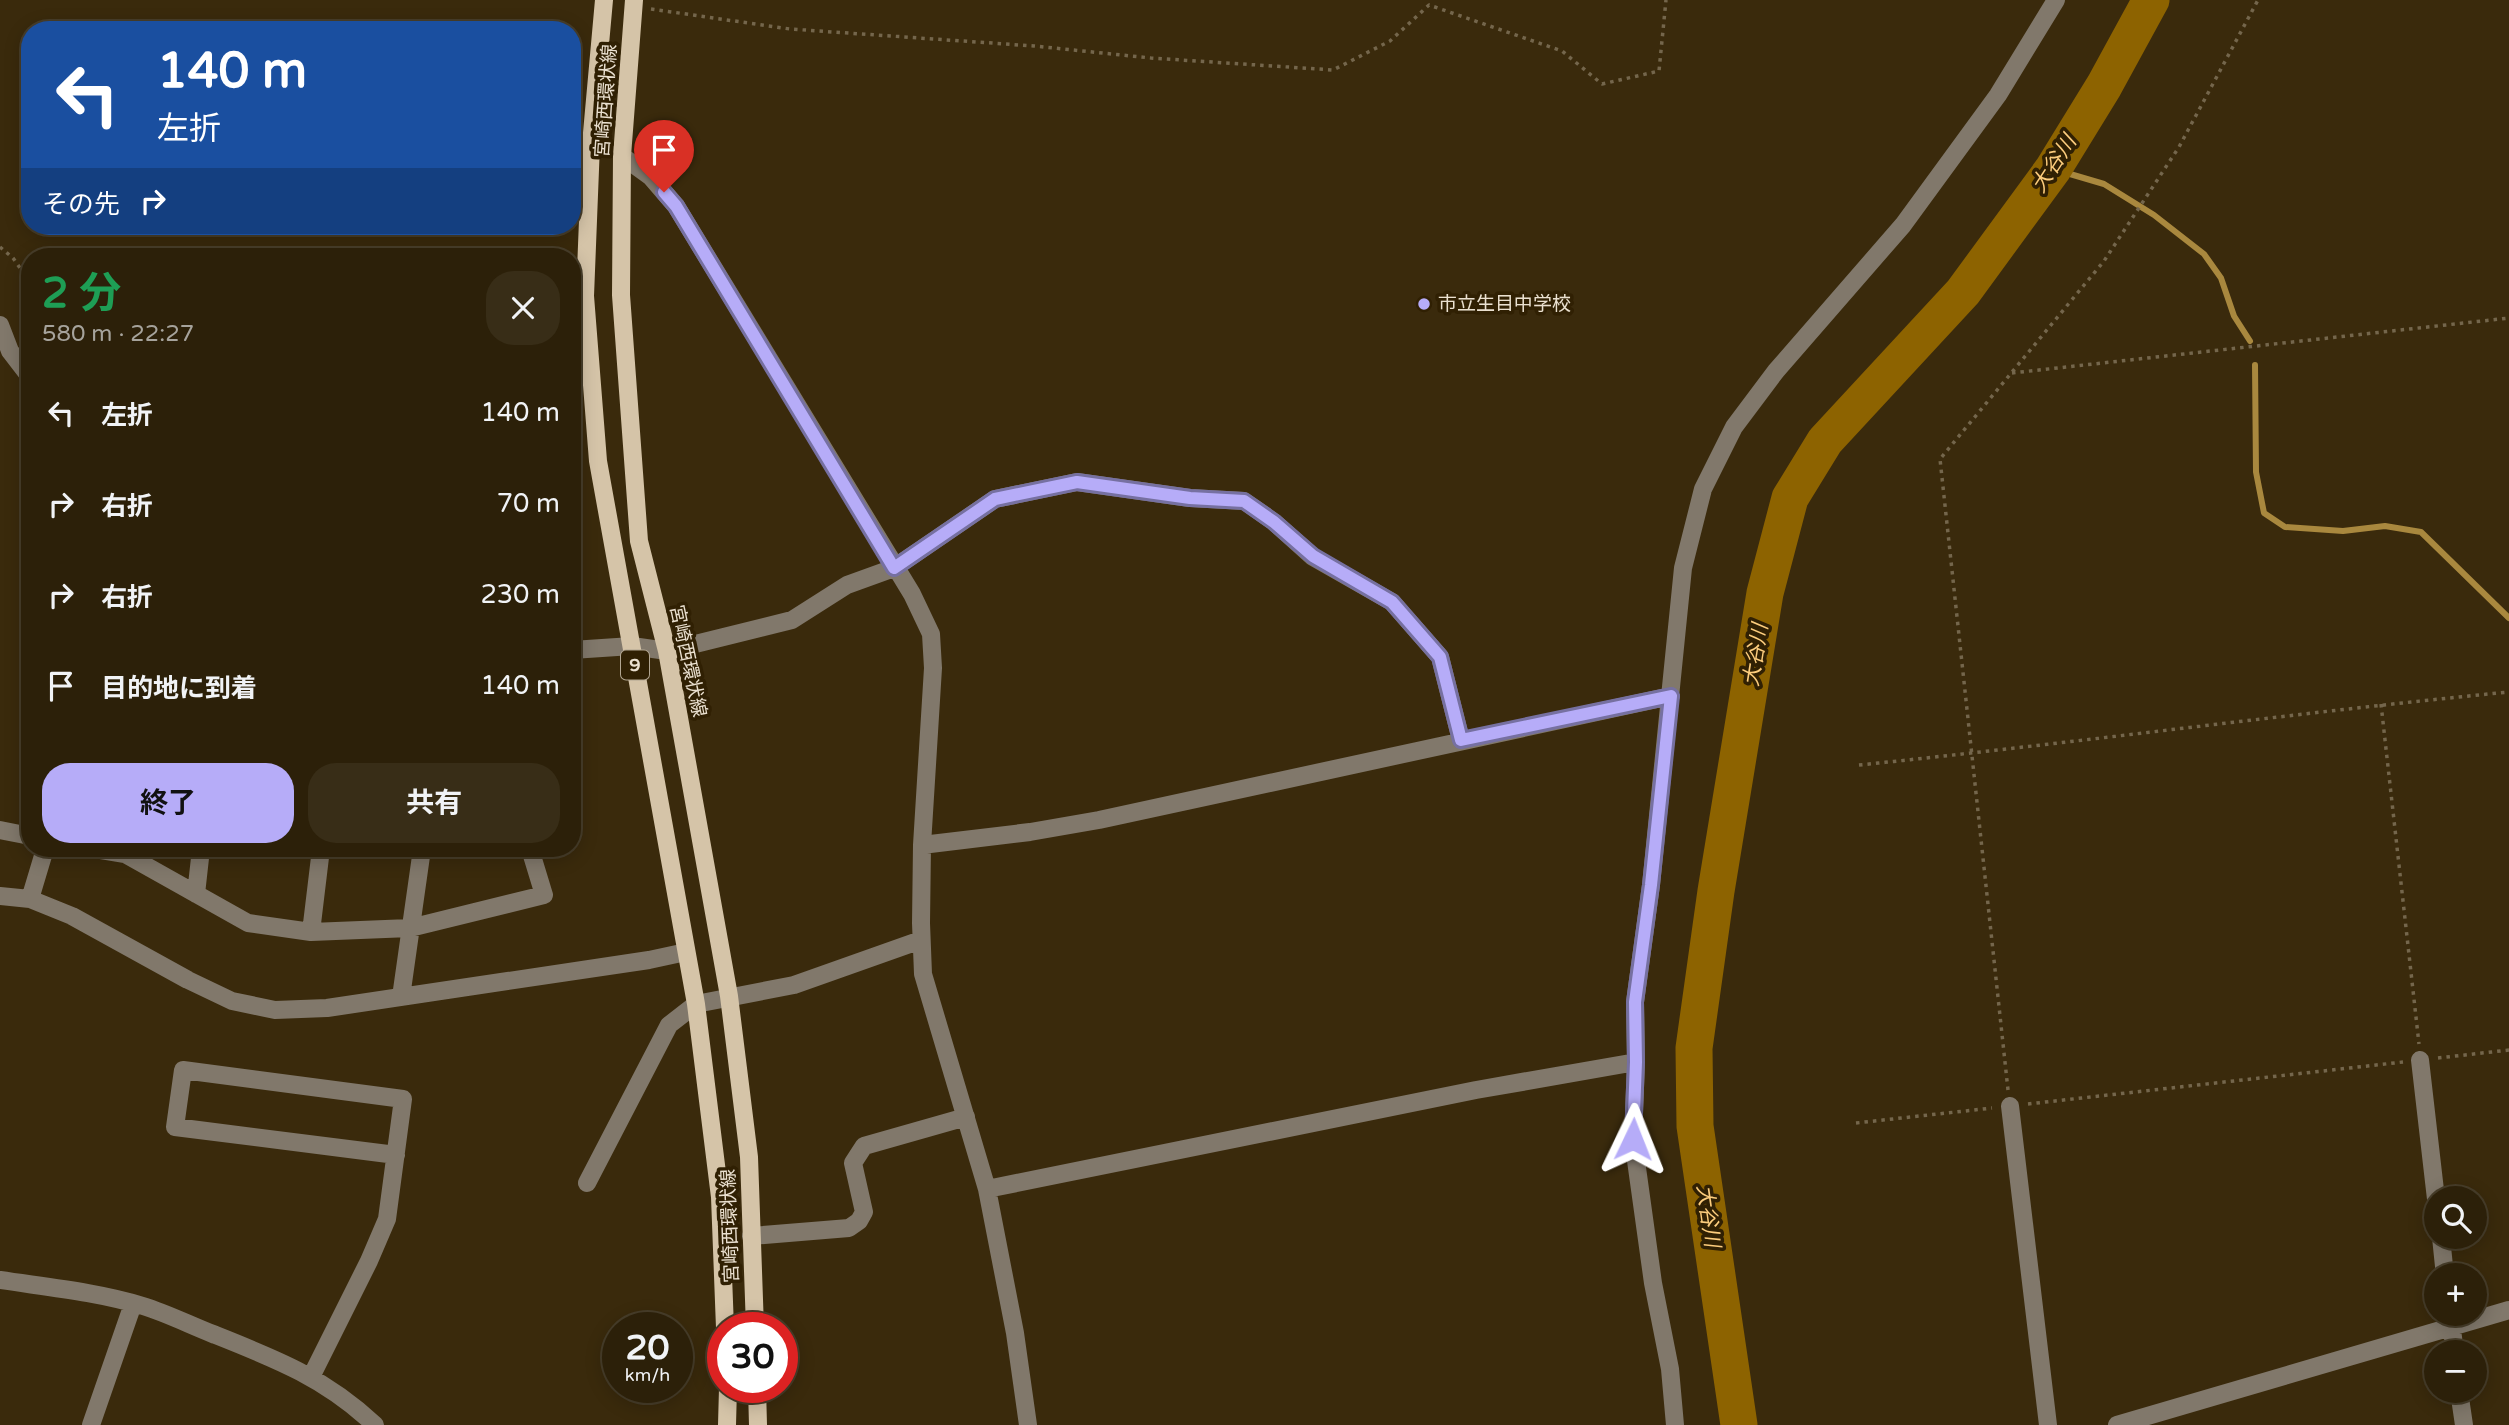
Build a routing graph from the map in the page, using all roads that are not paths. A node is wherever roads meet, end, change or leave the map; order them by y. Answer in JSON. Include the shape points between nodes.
{"nodes":[{"id":1,"x":604,"y":0,"type":"edge"},
{"id":2,"x":2056,"y":0,"type":"edge"},
{"id":3,"x":634,"y":3,"type":"edge"},
{"id":4,"x":622,"y":156,"type":"junction"},
{"id":5,"x":0,"y":325,"type":"edge"},
{"id":6,"x":21,"y":365,"type":"edge"},
{"id":7,"x":894,"y":568,"type":"junction"},
{"id":8,"x":632,"y":646,"type":"junction"},
{"id":9,"x":581,"y":649,"type":"edge"},
{"id":10,"x":667,"y":651,"type":"junction"},
{"id":11,"x":1671,"y":696,"type":"junction"},
{"id":12,"x":1461,"y":740,"type":"junction"},
{"id":13,"x":0,"y":831,"type":"edge"},
{"id":14,"x":21,"y":834,"type":"edge"},
{"id":15,"x":922,"y":845,"type":"junction"},
{"id":16,"x":43,"y":857,"type":"edge"},
{"id":17,"x":129,"y":857,"type":"edge"},
{"id":18,"x":200,"y":857,"type":"edge"},
{"id":19,"x":320,"y":857,"type":"edge"},
{"id":20,"x":421,"y":857,"type":"edge"},
{"id":21,"x":532,"y":857,"type":"edge"},
{"id":22,"x":196,"y":894,"type":"junction"},
{"id":23,"x":0,"y":896,"type":"edge"},
{"id":24,"x":30,"y":899,"type":"junction"},
{"id":25,"x":410,"y":928,"type":"junction"},
{"id":26,"x":311,"y":932,"type":"junction"},
{"id":27,"x":921,"y":940,"type":"junction"},
{"id":28,"x":686,"y":952,"type":"junction"},
{"id":29,"x":729,"y":996,"type":"junction"},
{"id":30,"x":401,"y":997,"type":"junction"},
{"id":31,"x":696,"y":1004,"type":"junction"},
{"id":32,"x":2420,"y":1060,"type":"road end"},
{"id":33,"x":1636,"y":1062,"type":"junction"},
{"id":34,"x":2010,"y":1106,"type":"road end"},
{"id":35,"x":966,"y":1116,"type":"junction"},
{"id":36,"x":396,"y":1155,"type":"junction"},
{"id":37,"x":587,"y":1183,"type":"dead end"},
{"id":38,"x":2435,"y":1186,"type":"edge"},
{"id":39,"x":987,"y":1189,"type":"junction"},
{"id":40,"x":751,"y":1236,"type":"junction"},
{"id":41,"x":0,"y":1280,"type":"edge"},
{"id":42,"x":133,"y":1304,"type":"junction"},
{"id":43,"x":2509,"y":1310,"type":"edge"},
{"id":44,"x":724,"y":1312,"type":"edge"},
{"id":45,"x":754,"y":1312,"type":"edge"},
{"id":46,"x":2487,"y":1314,"type":"edge"},
{"id":47,"x":2431,"y":1326,"type":"edge"},
{"id":48,"x":312,"y":1377,"type":"junction"},
{"id":49,"x":728,"y":1403,"type":"edge"},
{"id":50,"x":757,"y":1403,"type":"edge"},
{"id":51,"x":2461,"y":1403,"type":"edge"},
{"id":52,"x":91,"y":1425,"type":"edge"},
{"id":53,"x":376,"y":1425,"type":"edge"},
{"id":54,"x":727,"y":1425,"type":"edge"},
{"id":55,"x":758,"y":1425,"type":"edge"},
{"id":56,"x":1028,"y":1425,"type":"edge"},
{"id":57,"x":1675,"y":1425,"type":"edge"},
{"id":58,"x":2048,"y":1425,"type":"edge"},
{"id":59,"x":2117,"y":1425,"type":"edge"},
{"id":60,"x":2464,"y":1425,"type":"edge"}],
"edges":[{"from":1,"to":8,"type":"main road","name":"宮崎西環状線","number":"9","via":[[591,144],[585,296],[598,460]]},
{"from":2,"to":11,"type":"street","via":[[1998,95],[1903,225],[1776,371],[1734,427],[1703,489],[1683,568]]},
{"from":3,"to":4,"type":"main road","name":"宮崎西環状線","number":"9"},
{"from":4,"to":7,"type":"street","via":[[651,177],[676,206]]},
{"from":4,"to":10,"type":"main road","name":"宮崎西環状線","number":"9","via":[[621,295],[639,541]]},
{"from":5,"to":6,"type":"street"},
{"from":7,"to":10,"type":"street","via":[[847,585],[792,620]]},
{"from":7,"to":12,"type":"street","via":[[995,499],[1077,482],[1244,501],[1313,556],[1392,602],[1440,657]]},
{"from":7,"to":15,"type":"street","via":[[931,634]]},
{"from":8,"to":9,"type":"street"},
{"from":8,"to":10,"type":"street"},
{"from":8,"to":28,"type":"main road","name":"宮崎西環状線","number":"9"},
{"from":10,"to":29,"type":"main road","name":"宮崎西環状線","number":"9"},
{"from":11,"to":12,"type":"street"},
{"from":11,"to":33,"type":"street","via":[[1635,1002]]},
{"from":12,"to":15,"type":"street","via":[[1099,820]]},
{"from":13,"to":14,"type":"street"},
{"from":15,"to":27,"type":"street"},
{"from":16,"to":24,"type":"street"},
{"from":17,"to":22,"type":"street"},
{"from":18,"to":22,"type":"street"},
{"from":19,"to":26,"type":"street"},
{"from":20,"to":25,"type":"street"},
{"from":21,"to":25,"type":"street","via":[[544,895]]},
{"from":22,"to":26,"type":"street","via":[[248,923]]},
{"from":23,"to":24,"type":"street"},
{"from":24,"to":30,"type":"street","via":[[72,916],[232,1001],[275,1010]]},
{"from":25,"to":26,"type":"street"},
{"from":25,"to":30,"type":"street"},
{"from":27,"to":29,"type":"street","via":[[794,985]]},
{"from":27,"to":35,"type":"street","via":[[923,974]]},
{"from":28,"to":30,"type":"street"},
{"from":28,"to":31,"type":"main road","name":"宮崎西環状線","number":"9"},
{"from":29,"to":31,"type":"street"},
{"from":29,"to":40,"type":"main road","name":"宮崎西環状線","number":"9","via":[[749,1157]]},
{"from":31,"to":37,"type":"street","via":[[669,1025]]},
{"from":31,"to":44,"type":"main road","name":"宮崎西環状線","number":"9","via":[[720,1197]]},
{"from":32,"to":38,"type":"street"},
{"from":33,"to":39,"type":"street"},
{"from":33,"to":57,"type":"street","via":[[1633,1139]]},
{"from":34,"to":58,"type":"street"},
{"from":35,"to":39,"type":"street"},
{"from":35,"to":40,"type":"street","via":[[864,1146],[853,1163],[864,1212],[849,1228]]},
{"from":36,"to":36,"type":"street","via":[[403,1100],[183,1070],[175,1127]]},
{"from":36,"to":48,"type":"street","via":[[387,1219]]},
{"from":39,"to":56,"type":"street"},
{"from":40,"to":45,"type":"main road","name":"宮崎西環状線","number":"9"},
{"from":41,"to":42,"type":"street"},
{"from":42,"to":48,"type":"street"},
{"from":42,"to":52,"type":"street"},
{"from":43,"to":46,"type":"street"},
{"from":47,"to":59,"type":"street"},
{"from":48,"to":53,"type":"street"},
{"from":49,"to":54,"type":"main road"},
{"from":50,"to":55,"type":"main road"},
{"from":51,"to":60,"type":"street"}]}
